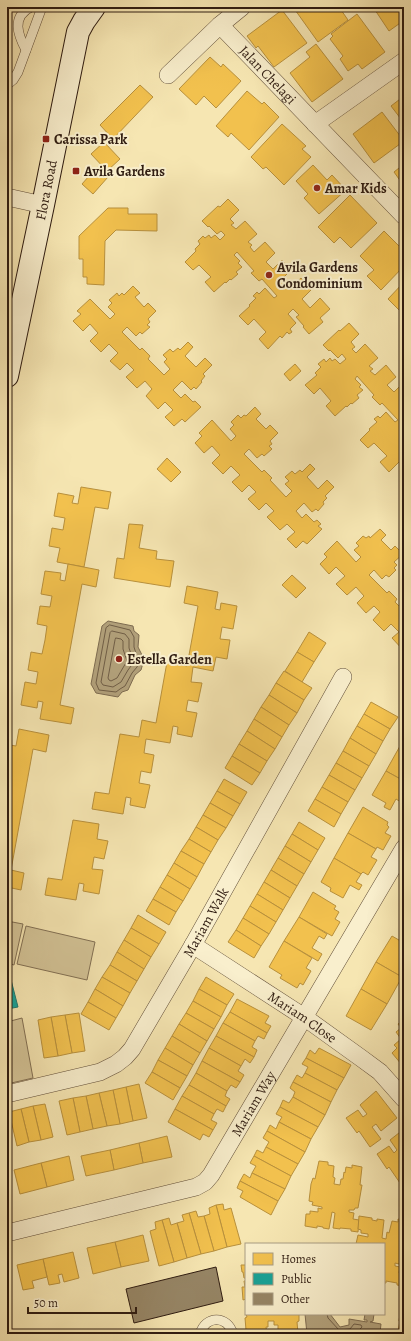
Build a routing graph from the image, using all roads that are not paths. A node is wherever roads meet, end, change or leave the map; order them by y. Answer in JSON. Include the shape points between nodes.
{"nodes":[{"id":1,"x":31,"y":7,"type":"edge"},
{"id":2,"x":42,"y":7,"type":"edge"},
{"id":3,"x":94,"y":7,"type":"edge"},
{"id":4,"x":242,"y":7,"type":"edge"},
{"id":5,"x":220,"y":25,"type":"junction"},
{"id":6,"x":26,"y":50,"type":"junction"},
{"id":7,"x":404,"y":61,"type":"edge"},
{"id":8,"x":168,"y":75,"type":"dead end"},
{"id":9,"x":7,"y":85,"type":"edge"},
{"id":10,"x":315,"y":124,"type":"junction"},
{"id":11,"x":7,"y":197,"type":"edge"},
{"id":12,"x":44,"y":205,"type":"junction"},
{"id":13,"x":404,"y":216,"type":"edge"},
{"id":14,"x":7,"y":376,"type":"edge"},
{"id":15,"x":343,"y":677,"type":"dead end"},
{"id":16,"x":404,"y":848,"type":"edge"},
{"id":17,"x":192,"y":945,"type":"junction"},
{"id":18,"x":304,"y":1017,"type":"junction"},
{"id":19,"x":7,"y":1094,"type":"edge"},
{"id":20,"x":404,"y":1099,"type":"edge"},
{"id":21,"x":7,"y":1233,"type":"edge"},
{"id":22,"x":200,"y":1334,"type":"edge"},
{"id":23,"x":233,"y":1334,"type":"edge"}],
"edges":[{"from":1,"to":6,"type":"lane","via":[[22,14],[18,28]]},
{"from":2,"to":6,"type":"lane"},
{"from":3,"to":12,"type":"street","name":"Flora Road","via":[[78,32]]},
{"from":4,"to":5,"type":"street"},
{"from":5,"to":8,"type":"street"},
{"from":5,"to":10,"type":"street","name":"Jalan Chelagi"},
{"from":6,"to":9,"type":"lane","via":[[18,72]]},
{"from":7,"to":10,"type":"street"},
{"from":10,"to":13,"type":"street","name":"Jalan Chelagi"},
{"from":11,"to":12,"type":"street"},
{"from":12,"to":14,"type":"street","name":"Flora Road"},
{"from":15,"to":17,"type":"street","name":"Mariam Walk"},
{"from":16,"to":18,"type":"street","name":"Mariam Way"},
{"from":17,"to":18,"type":"street","name":"Mariam Close"},
{"from":17,"to":19,"type":"street","name":"Mariam Walk","via":[[137,1042],[125,1057],[100,1072]]},
{"from":18,"to":20,"type":"street","name":"Mariam Close","via":[[380,1072]]},
{"from":18,"to":21,"type":"street","name":"Mariam Way","via":[[205,1182],[196,1187]]},
{"from":22,"to":23,"type":"lane","via":[[207,1322],[215,1320],[223,1320]]}]}
